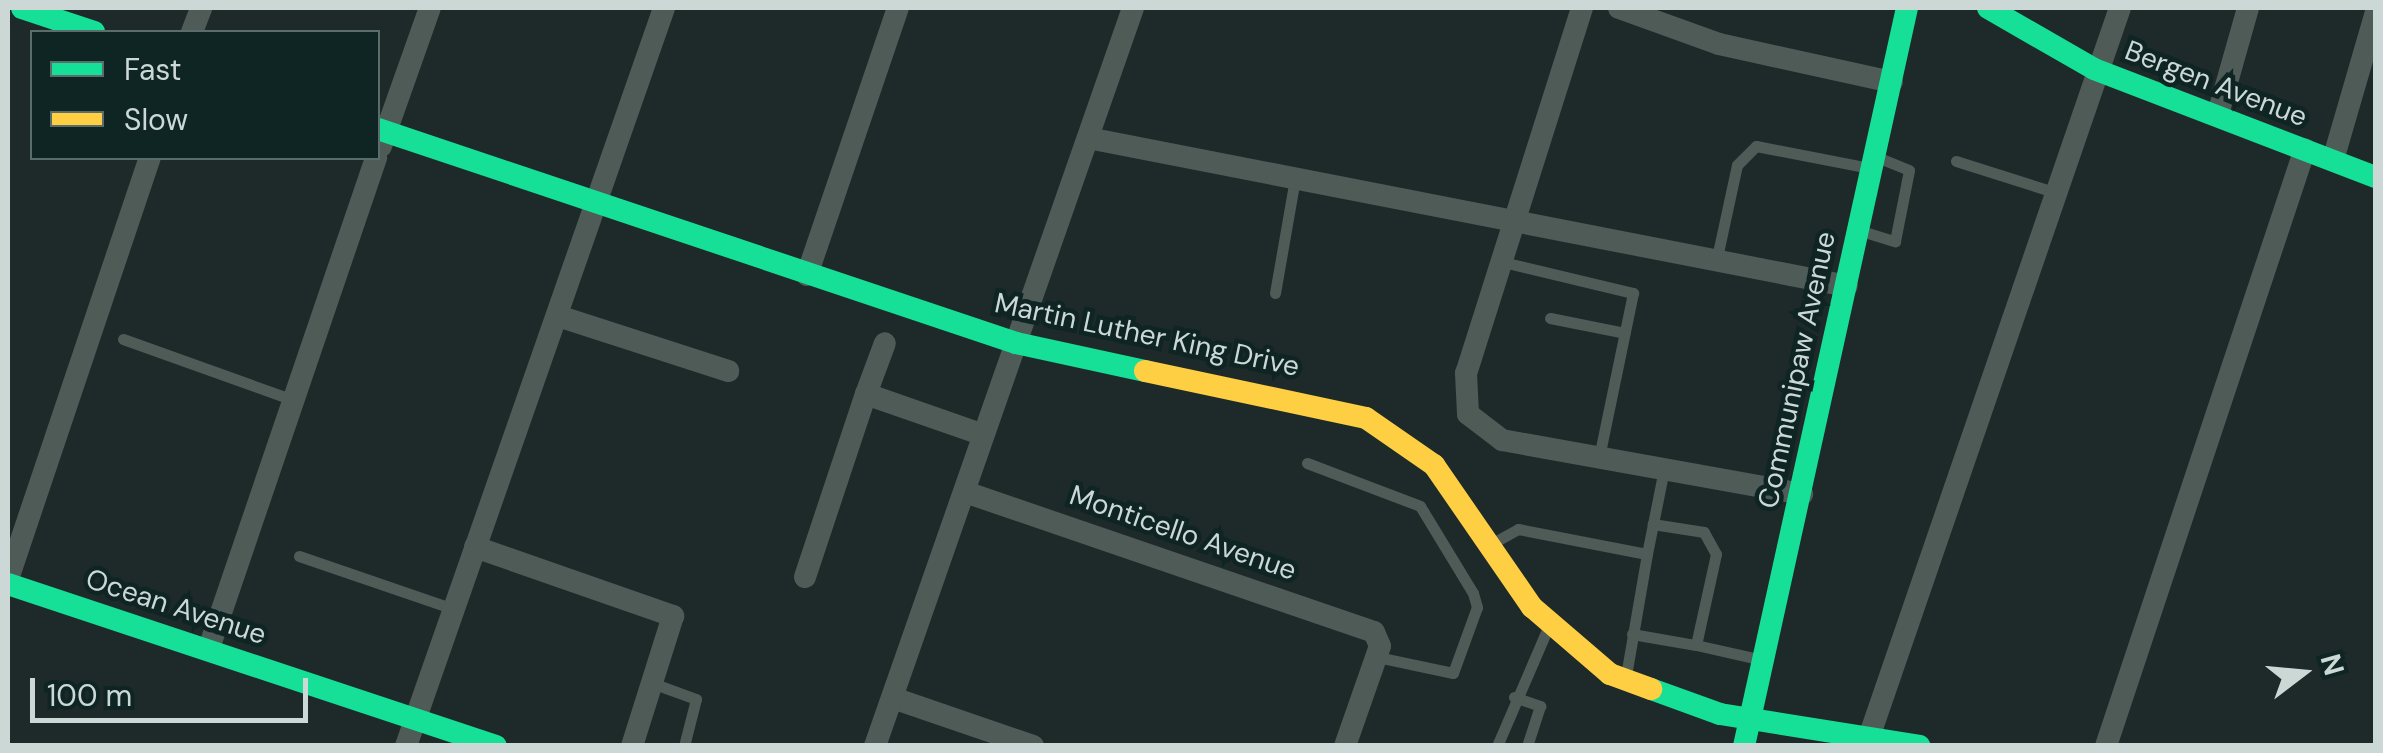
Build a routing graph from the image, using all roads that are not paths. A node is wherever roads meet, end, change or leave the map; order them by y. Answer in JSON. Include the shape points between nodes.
{"nodes":[{"id":1,"x":22,"y":8,"type":"edge"},
{"id":2,"x":430,"y":8,"type":"edge"},
{"id":3,"x":664,"y":8,"type":"edge"},
{"id":4,"x":898,"y":8,"type":"edge"},
{"id":5,"x":1133,"y":8,"type":"edge"},
{"id":6,"x":1582,"y":8,"type":"edge"},
{"id":7,"x":1620,"y":8,"type":"edge"},
{"id":8,"x":1907,"y":8,"type":"edge"},
{"id":9,"x":1988,"y":8,"type":"edge"},
{"id":10,"x":2120,"y":8,"type":"edge"},
{"id":11,"x":2248,"y":8,"type":"edge"},
{"id":12,"x":2374,"y":21,"type":"edge"},
{"id":13,"x":88,"y":30,"type":"edge"},
{"id":14,"x":2102,"y":72,"type":"junction"},
{"id":15,"x":1892,"y":82,"type":"junction"},
{"id":16,"x":2218,"y":114,"type":"junction"},
{"id":17,"x":1088,"y":138,"type":"junction"},
{"id":18,"x":380,"y":140,"type":"edge"},
{"id":19,"x":380,"y":143,"type":"edge"},
{"id":20,"x":2306,"y":150,"type":"junction"},
{"id":21,"x":149,"y":160,"type":"edge"},
{"id":22,"x":373,"y":160,"type":"edge"},
{"id":23,"x":2332,"y":160,"type":"junction"},
{"id":24,"x":1956,"y":161,"type":"dead end"},
{"id":25,"x":1874,"y":163,"type":"junction"},
{"id":26,"x":2376,"y":177,"type":"edge"},
{"id":27,"x":1295,"y":178,"type":"junction"},
{"id":28,"x":2060,"y":194,"type":"junction"},
{"id":29,"x":598,"y":204,"type":"junction"},
{"id":30,"x":1517,"y":220,"type":"junction"},
{"id":31,"x":1858,"y":230,"type":"junction"},
{"id":32,"x":1503,"y":262,"type":"junction"},
{"id":33,"x":1716,"y":262,"type":"junction"},
{"id":34,"x":806,"y":275,"type":"junction"},
{"id":35,"x":1847,"y":286,"type":"junction"},
{"id":36,"x":1275,"y":293,"type":"dead end"},
{"id":37,"x":558,"y":316,"type":"junction"},
{"id":38,"x":1550,"y":318,"type":"dead end"},
{"id":39,"x":1625,"y":333,"type":"junction"},
{"id":40,"x":123,"y":339,"type":"dead end"},
{"id":41,"x":1016,"y":342,"type":"junction"},
{"id":42,"x":885,"y":343,"type":"dead end"},
{"id":43,"x":728,"y":371,"type":"dead end"},
{"id":44,"x":866,"y":394,"type":"junction"},
{"id":45,"x":293,"y":400,"type":"junction"},
{"id":46,"x":982,"y":434,"type":"junction"},
{"id":47,"x":1599,"y":457,"type":"junction"},
{"id":48,"x":1307,"y":463,"type":"dead end"},
{"id":49,"x":1664,"y":469,"type":"junction"},
{"id":50,"x":964,"y":492,"type":"junction"},
{"id":51,"x":1802,"y":494,"type":"junction"},
{"id":52,"x":1653,"y":524,"type":"junction"},
{"id":53,"x":1491,"y":544,"type":"junction"},
{"id":54,"x":475,"y":547,"type":"junction"},
{"id":55,"x":1647,"y":554,"type":"junction"},
{"id":56,"x":299,"y":556,"type":"dead end"},
{"id":57,"x":805,"y":578,"type":"dead end"},
{"id":58,"x":8,"y":582,"type":"edge"},
{"id":59,"x":454,"y":609,"type":"junction"},
{"id":60,"x":1548,"y":625,"type":"junction"},
{"id":61,"x":1632,"y":634,"type":"junction"},
{"id":62,"x":1696,"y":646,"type":"junction"},
{"id":63,"x":1377,"y":647,"type":"junction"},
{"id":64,"x":209,"y":648,"type":"junction"},
{"id":65,"x":1763,"y":660,"type":"junction"},
{"id":66,"x":652,"y":683,"type":"junction"},
{"id":67,"x":1625,"y":683,"type":"junction"},
{"id":68,"x":1514,"y":697,"type":"junction"},
{"id":69,"x":893,"y":698,"type":"junction"},
{"id":70,"x":416,"y":718,"type":"junction"},
{"id":71,"x":1752,"y":718,"type":"junction"},
{"id":72,"x":1868,"y":742,"type":"edge"},
{"id":73,"x":406,"y":746,"type":"edge"},
{"id":74,"x":496,"y":746,"type":"edge"},
{"id":75,"x":632,"y":746,"type":"edge"},
{"id":76,"x":684,"y":746,"type":"edge"},
{"id":77,"x":875,"y":746,"type":"edge"},
{"id":78,"x":1033,"y":746,"type":"edge"},
{"id":79,"x":1344,"y":746,"type":"edge"},
{"id":80,"x":1496,"y":746,"type":"edge"},
{"id":81,"x":1527,"y":746,"type":"edge"},
{"id":82,"x":1744,"y":746,"type":"edge"},
{"id":83,"x":1919,"y":746,"type":"edge"},
{"id":84,"x":2106,"y":746,"type":"edge"}],
"edges":[{"from":1,"to":13,"type":"street"},
{"from":2,"to":18,"type":"street"},
{"from":3,"to":29,"type":"street"},
{"from":4,"to":34,"type":"street"},
{"from":5,"to":17,"type":"street"},
{"from":6,"to":30,"type":"street"},
{"from":7,"to":15,"type":"street","via":[[1719,44]]},
{"from":8,"to":15,"type":"street","name":"Communipaw Avenue"},
{"from":9,"to":14,"type":"street","name":"Bergen Avenue"},
{"from":10,"to":14,"type":"street"},
{"from":11,"to":16,"type":"street"},
{"from":12,"to":23,"type":"street"},
{"from":14,"to":16,"type":"street","name":"Bergen Avenue"},
{"from":14,"to":28,"type":"street"},
{"from":15,"to":25,"type":"street","name":"Communipaw Avenue"},
{"from":16,"to":20,"type":"street","name":"Bergen Avenue"},
{"from":17,"to":27,"type":"street"},
{"from":17,"to":41,"type":"street"},
{"from":19,"to":29,"type":"street","name":"Martin Luther King Drive"},
{"from":20,"to":23,"type":"street","name":"Bergen Avenue"},
{"from":20,"to":84,"type":"street"},
{"from":21,"to":58,"type":"street"},
{"from":22,"to":45,"type":"street"},
{"from":23,"to":26,"type":"street","name":"Bergen Avenue"},
{"from":24,"to":28,"type":"lane"},
{"from":25,"to":31,"type":"street","name":"Communipaw Avenue"},
{"from":25,"to":31,"type":"lane","via":[[1909,170],[1895,241]]},
{"from":25,"to":33,"type":"lane","via":[[1756,146],[1737,165]]},
{"from":27,"to":30,"type":"street"},
{"from":27,"to":36,"type":"lane"},
{"from":28,"to":72,"type":"street"},
{"from":29,"to":34,"type":"street","name":"Martin Luther King Drive"},
{"from":29,"to":37,"type":"street"},
{"from":30,"to":32,"type":"street"},
{"from":30,"to":33,"type":"street"},
{"from":31,"to":35,"type":"street","name":"Communipaw Avenue"},
{"from":32,"to":39,"type":"lane","via":[[1634,293]]},
{"from":32,"to":47,"type":"street","via":[[1462,385],[1474,425],[1502,440]]},
{"from":33,"to":35,"type":"street"},
{"from":34,"to":41,"type":"street","name":"Martin Luther King Drive"},
{"from":35,"to":51,"type":"street","name":"Communipaw Avenue"},
{"from":37,"to":43,"type":"street"},
{"from":37,"to":54,"type":"street"},
{"from":38,"to":39,"type":"lane"},
{"from":39,"to":47,"type":"lane"},
{"from":40,"to":45,"type":"lane"},
{"from":41,"to":46,"type":"street"},
{"from":41,"to":53,"type":"street","name":"Martin Luther King Drive","via":[[1366,418],[1434,465]]},
{"from":42,"to":44,"type":"street"},
{"from":44,"to":46,"type":"street"},
{"from":44,"to":57,"type":"street"},
{"from":45,"to":64,"type":"street"},
{"from":46,"to":50,"type":"street"},
{"from":47,"to":49,"type":"street"},
{"from":48,"to":63,"type":"lane","via":[[1420,506],[1473,593],[1477,607],[1454,673]]},
{"from":49,"to":51,"type":"street"},
{"from":49,"to":52,"type":"lane"},
{"from":50,"to":63,"type":"street","name":"Monticello Avenue"},
{"from":50,"to":69,"type":"street"},
{"from":51,"to":65,"type":"street","name":"Communipaw Avenue"},
{"from":52,"to":55,"type":"lane"},
{"from":52,"to":62,"type":"lane","via":[[1711,539],[1716,554]]},
{"from":53,"to":55,"type":"lane","via":[[1518,529]]},
{"from":53,"to":60,"type":"street","name":"Martin Luther King Drive"},
{"from":54,"to":59,"type":"street"},
{"from":54,"to":66,"type":"street","via":[[673,616]]},
{"from":55,"to":61,"type":"lane"},
{"from":56,"to":59,"type":"lane"},
{"from":58,"to":64,"type":"street","name":"Ocean Avenue"},
{"from":59,"to":70,"type":"street"},
{"from":60,"to":67,"type":"street","name":"Martin Luther King Drive"},
{"from":60,"to":68,"type":"lane"},
{"from":61,"to":62,"type":"lane"},
{"from":61,"to":67,"type":"lane"},
{"from":62,"to":65,"type":"lane"},
{"from":63,"to":79,"type":"street"},
{"from":64,"to":70,"type":"street","name":"Ocean Avenue"},
{"from":65,"to":71,"type":"street","name":"Communipaw Avenue"},
{"from":66,"to":75,"type":"street"},
{"from":66,"to":76,"type":"lane","via":[[696,699]]},
{"from":67,"to":71,"type":"street","name":"Martin Luther King Drive"},
{"from":68,"to":80,"type":"lane"},
{"from":68,"to":81,"type":"lane","via":[[1540,706]]},
{"from":69,"to":77,"type":"street"},
{"from":69,"to":78,"type":"street"},
{"from":70,"to":73,"type":"street"},
{"from":70,"to":74,"type":"street","name":"Ocean Avenue"},
{"from":71,"to":72,"type":"street"},
{"from":71,"to":82,"type":"street","name":"Communipaw Avenue"},
{"from":72,"to":83,"type":"street"}]}
